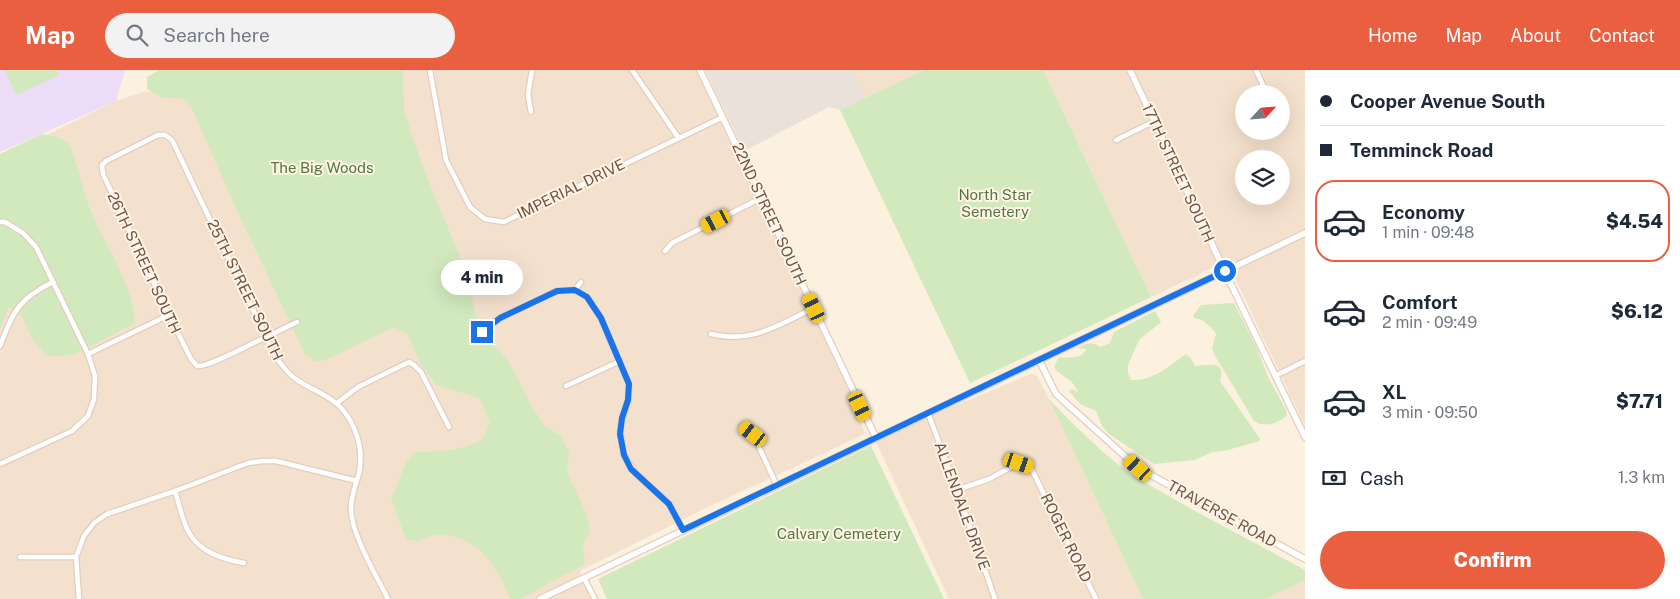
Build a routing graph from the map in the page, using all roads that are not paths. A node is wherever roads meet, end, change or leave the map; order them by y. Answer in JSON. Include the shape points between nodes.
{"nodes":[{"id":1,"x":430,"y":70,"type":"edge"},
{"id":2,"x":532,"y":70,"type":"edge"},
{"id":3,"x":632,"y":70,"type":"edge"},
{"id":4,"x":700,"y":70,"type":"edge"},
{"id":5,"x":1130,"y":70,"type":"edge"},
{"id":6,"x":1256,"y":70,"type":"edge"},
{"id":7,"x":1263,"y":85,"type":"edge"},
{"id":8,"x":531,"y":112,"type":"dead end"},
{"id":9,"x":722,"y":117,"type":"junction"},
{"id":10,"x":1155,"y":121,"type":"junction"},
{"id":11,"x":678,"y":137,"type":"junction"},
{"id":12,"x":1116,"y":140,"type":"dead end"},
{"id":13,"x":102,"y":174,"type":"joint"},
{"id":14,"x":761,"y":198,"type":"junction"},
{"id":15,"x":0,"y":222,"type":"edge"},
{"id":16,"x":1305,"y":233,"type":"edge"},
{"id":17,"x":664,"y":251,"type":"dead end"},
{"id":18,"x":1225,"y":271,"type":"junction"},
{"id":19,"x":53,"y":282,"type":"junction"},
{"id":20,"x":581,"y":282,"type":"dead end"},
{"id":21,"x":575,"y":290,"type":"junction"},
{"id":22,"x":814,"y":308,"type":"junction"},
{"id":23,"x":169,"y":315,"type":"junction"},
{"id":24,"x":297,"y":322,"type":"dead end"},
{"id":25,"x":482,"y":332,"type":"dead end"},
{"id":26,"x":711,"y":334,"type":"dead end"},
{"id":27,"x":266,"y":337,"type":"junction"},
{"id":28,"x":0,"y":346,"type":"edge"},
{"id":29,"x":88,"y":354,"type":"junction"},
{"id":30,"x":1039,"y":360,"type":"junction"},
{"id":31,"x":620,"y":361,"type":"junction"},
{"id":32,"x":1305,"y":361,"type":"edge"},
{"id":33,"x":1275,"y":376,"type":"junction"},
{"id":34,"x":566,"y":386,"type":"dead end"},
{"id":35,"x":337,"y":403,"type":"junction"},
{"id":36,"x":928,"y":414,"type":"junction"},
{"id":37,"x":742,"y":426,"type":"dead end"},
{"id":38,"x":449,"y":427,"type":"dead end"},
{"id":39,"x":1305,"y":437,"type":"edge"},
{"id":40,"x":876,"y":438,"type":"junction"},
{"id":41,"x":0,"y":464,"type":"edge"},
{"id":42,"x":357,"y":481,"type":"junction"},
{"id":43,"x":777,"y":486,"type":"junction"},
{"id":44,"x":175,"y":490,"type":"junction"},
{"id":45,"x":957,"y":490,"type":"junction"},
{"id":46,"x":683,"y":530,"type":"junction"},
{"id":47,"x":20,"y":557,"type":"dead end"},
{"id":48,"x":76,"y":557,"type":"junction"},
{"id":49,"x":1305,"y":559,"type":"edge"},
{"id":50,"x":244,"y":563,"type":"dead end"},
{"id":51,"x":584,"y":578,"type":"junction"},
{"id":52,"x":79,"y":599,"type":"edge"},
{"id":53,"x":388,"y":599,"type":"edge"},
{"id":54,"x":540,"y":599,"type":"edge"},
{"id":55,"x":595,"y":599,"type":"edge"},
{"id":56,"x":995,"y":599,"type":"edge"},
{"id":57,"x":1096,"y":599,"type":"edge"}],
"edges":[{"from":1,"to":11,"type":"street","name":"IMPERIAL DRIVE","via":[[446,160],[470,207],[485,219],[504,222]]},
{"from":2,"to":8,"type":"street","via":[[528,95]]},
{"from":3,"to":11,"type":"street"},
{"from":4,"to":9,"type":"street","name":"22ND STREET SOUTH"},
{"from":5,"to":10,"type":"street","name":"17TH STREET SOUTH"},
{"from":6,"to":7,"type":"street"},
{"from":9,"to":11,"type":"street","name":"IMPERIAL DRIVE"},
{"from":9,"to":14,"type":"street","name":"22ND STREET SOUTH"},
{"from":10,"to":12,"type":"street"},
{"from":10,"to":18,"type":"street","name":"17TH STREET SOUTH"},
{"from":13,"to":23,"type":"street","name":"26TH STREET SOUTH"},
{"from":13,"to":27,"type":"street","name":"25TH STREET SOUTH","via":[[102,165],[106,161],[158,136],[165,135],[172,140]]},
{"from":14,"to":17,"type":"street","via":[[672,243]]},
{"from":14,"to":22,"type":"street","name":"22ND STREET SOUTH"},
{"from":15,"to":19,"type":"street","via":[[23,233],[36,247]]},
{"from":16,"to":18,"type":"street"},
{"from":18,"to":30,"type":"street"},
{"from":18,"to":33,"type":"street","name":"17TH STREET SOUTH"},
{"from":19,"to":28,"type":"street","via":[[21,302]]},
{"from":19,"to":29,"type":"street"},
{"from":20,"to":21,"type":"street"},
{"from":21,"to":25,"type":"street","via":[[552,293],[500,318]]},
{"from":21,"to":31,"type":"street","via":[[594,305]]},
{"from":22,"to":26,"type":"street","via":[[763,332],[728,338]]},
{"from":22,"to":40,"type":"street","name":"22ND STREET SOUTH"},
{"from":23,"to":27,"type":"street","name":"26TH STREET SOUTH","via":[[196,366]]},
{"from":23,"to":29,"type":"street"},
{"from":24,"to":27,"type":"street"},
{"from":27,"to":35,"type":"street","name":"25TH STREET SOUTH","via":[[275,357],[290,373]]},
{"from":29,"to":41,"type":"street","via":[[95,376],[94,399],[88,416],[72,431]]},
{"from":30,"to":36,"type":"street"},
{"from":30,"to":49,"type":"street","name":"TRAVERSE ROAD","via":[[1056,394],[1138,468]]},
{"from":31,"to":34,"type":"street"},
{"from":31,"to":46,"type":"street","via":[[629,384],[620,434],[624,455],[631,469],[669,504]]},
{"from":32,"to":33,"type":"street"},
{"from":33,"to":39,"type":"street","name":"17TH STREET SOUTH"},
{"from":35,"to":38,"type":"street","via":[[358,387],[409,362],[421,372]]},
{"from":35,"to":42,"type":"street","name":"25TH STREET SOUTH","via":[[356,433],[360,460]]},
{"from":36,"to":40,"type":"street"},
{"from":36,"to":45,"type":"street","name":"ALLENDALE DRIVE"},
{"from":37,"to":43,"type":"street","via":[[753,434]]},
{"from":40,"to":43,"type":"street"},
{"from":42,"to":44,"type":"street","via":[[262,460]]},
{"from":42,"to":53,"type":"street","name":"25TH STREET SOUTH","via":[[351,506],[352,520]]},
{"from":43,"to":46,"type":"street"},
{"from":44,"to":48,"type":"street","via":[[107,514],[94,522]]},
{"from":44,"to":50,"type":"street","via":[[188,532],[198,544],[219,557]]},
{"from":45,"to":56,"type":"street","name":"ALLENDALE DRIVE"},
{"from":45,"to":57,"type":"street","name":"ROGER ROAD","via":[[989,479],[1019,463],[1031,468]]},
{"from":46,"to":51,"type":"street"},
{"from":47,"to":48,"type":"street"},
{"from":48,"to":52,"type":"street"},
{"from":51,"to":54,"type":"street"},
{"from":51,"to":55,"type":"street"}]}
